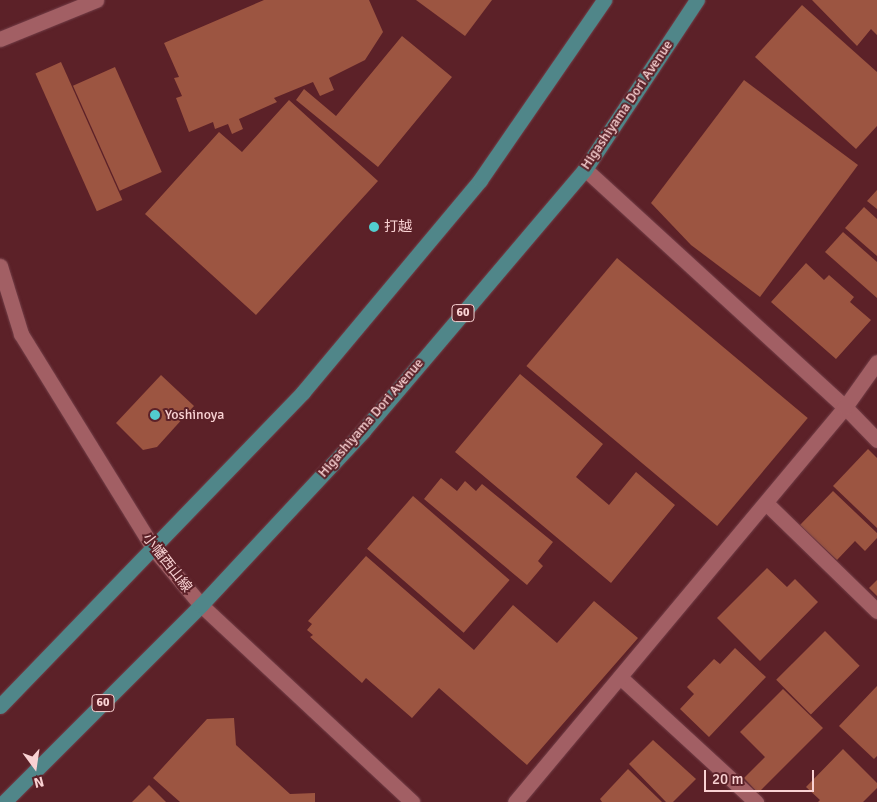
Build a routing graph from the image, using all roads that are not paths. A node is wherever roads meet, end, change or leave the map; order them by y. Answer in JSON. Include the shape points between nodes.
{"nodes":[{"id":1,"x":96,"y":0,"type":"edge"},
{"id":2,"x":604,"y":0,"type":"edge"},
{"id":3,"x":697,"y":0,"type":"edge"},
{"id":4,"x":0,"y":39,"type":"edge"},
{"id":5,"x":586,"y":170,"type":"junction"},
{"id":6,"x":0,"y":266,"type":"edge"},
{"id":7,"x":877,"y":362,"type":"edge"},
{"id":8,"x":845,"y":407,"type":"junction"},
{"id":9,"x":877,"y":440,"type":"edge"},
{"id":10,"x":766,"y":503,"type":"junction"},
{"id":11,"x":152,"y":548,"type":"junction"},
{"id":12,"x":201,"y":605,"type":"junction"},
{"id":13,"x":877,"y":611,"type":"edge"},
{"id":14,"x":620,"y":677,"type":"junction"},
{"id":15,"x":0,"y":706,"type":"edge"},
{"id":16,"x":4,"y":802,"type":"edge"},
{"id":17,"x":412,"y":802,"type":"edge"},
{"id":18,"x":515,"y":802,"type":"edge"},
{"id":19,"x":756,"y":802,"type":"edge"}],
"edges":[{"from":1,"to":4,"type":"street"},
{"from":2,"to":11,"type":"main road","via":[[480,180],[303,392]]},
{"from":3,"to":5,"type":"main road","name":"Higashiyama Dori Avenue","number":"60"},
{"from":5,"to":8,"type":"street"},
{"from":5,"to":12,"type":"main road","name":"Higashiyama Dori Avenue","number":"60","via":[[363,431]]},
{"from":6,"to":11,"type":"street","name":"小幡西山線","via":[[20,334]]},
{"from":7,"to":8,"type":"street"},
{"from":8,"to":9,"type":"street"},
{"from":8,"to":10,"type":"street"},
{"from":10,"to":13,"type":"street"},
{"from":10,"to":14,"type":"street"},
{"from":11,"to":12,"type":"street","name":"小幡西山線"},
{"from":11,"to":15,"type":"main road"},
{"from":12,"to":16,"type":"main road","name":"Higashiyama Dori Avenue","number":"60"},
{"from":12,"to":17,"type":"street","name":"小幡西山線"},
{"from":14,"to":18,"type":"street"},
{"from":14,"to":19,"type":"street"}]}
